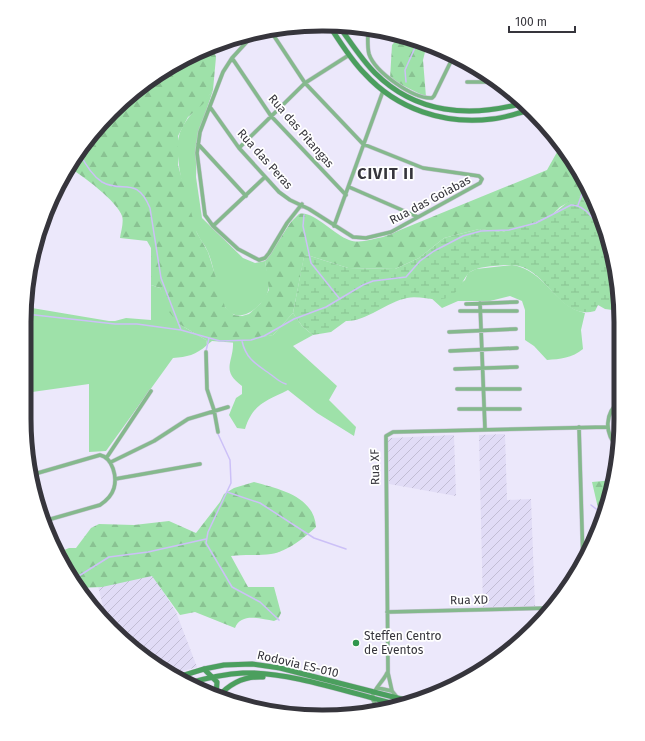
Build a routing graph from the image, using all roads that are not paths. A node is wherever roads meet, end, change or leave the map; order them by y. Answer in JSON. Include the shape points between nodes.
{"nodes":[{"id":1,"x":334,"y":32,"type":"edge"},
{"id":2,"x":343,"y":32,"type":"edge"},
{"id":3,"x":274,"y":35,"type":"edge"},
{"id":4,"x":368,"y":35,"type":"edge"},
{"id":5,"x":248,"y":41,"type":"edge"},
{"id":6,"x":349,"y":54,"type":"junction"},
{"id":7,"x":232,"y":58,"type":"junction"},
{"id":8,"x":451,"y":61,"type":"edge"},
{"id":9,"x":466,"y":82,"type":"dead end"},
{"id":10,"x":487,"y":82,"type":"edge"},
{"id":11,"x":305,"y":83,"type":"junction"},
{"id":12,"x":383,"y":91,"type":"junction"},
{"id":13,"x":517,"y":104,"type":"edge"},
{"id":14,"x":210,"y":107,"type":"junction"},
{"id":15,"x":524,"y":111,"type":"edge"},
{"id":16,"x":271,"y":116,"type":"junction"},
{"id":17,"x":198,"y":144,"type":"junction"},
{"id":18,"x":362,"y":144,"type":"junction"},
{"id":19,"x":239,"y":148,"type":"junction"},
{"id":20,"x":265,"y":177,"type":"junction"},
{"id":21,"x":349,"y":187,"type":"junction"},
{"id":22,"x":346,"y":195,"type":"junction"},
{"id":23,"x":246,"y":196,"type":"junction"},
{"id":24,"x":302,"y":204,"type":"junction"},
{"id":25,"x":418,"y":218,"type":"junction"},
{"id":26,"x":213,"y":226,"type":"junction"},
{"id":27,"x":334,"y":226,"type":"junction"},
{"id":28,"x":516,"y":302,"type":"dead end"},
{"id":29,"x":480,"y":303,"type":"junction"},
{"id":30,"x":466,"y":304,"type":"dead end"},
{"id":31,"x":517,"y":310,"type":"dead end"},
{"id":32,"x":480,"y":311,"type":"junction"},
{"id":33,"x":460,"y":312,"type":"dead end"},
{"id":34,"x":516,"y":329,"type":"dead end"},
{"id":35,"x":481,"y":330,"type":"junction"},
{"id":36,"x":449,"y":332,"type":"dead end"},
{"id":37,"x":517,"y":348,"type":"dead end"},
{"id":38,"x":482,"y":350,"type":"junction"},
{"id":39,"x":450,"y":351,"type":"dead end"},
{"id":40,"x":206,"y":352,"type":"dead end"},
{"id":41,"x":517,"y":367,"type":"dead end"},
{"id":42,"x":455,"y":369,"type":"dead end"},
{"id":43,"x":482,"y":369,"type":"junction"},
{"id":44,"x":457,"y":389,"type":"dead end"},
{"id":45,"x":483,"y":389,"type":"junction"},
{"id":46,"x":520,"y":389,"type":"dead end"},
{"id":47,"x":151,"y":391,"type":"dead end"},
{"id":48,"x":228,"y":406,"type":"dead end"},
{"id":49,"x":484,"y":408,"type":"junction"},
{"id":50,"x":614,"y":408,"type":"edge"},
{"id":51,"x":458,"y":409,"type":"dead end"},
{"id":52,"x":520,"y":409,"type":"dead end"},
{"id":53,"x":214,"y":410,"type":"junction"},
{"id":54,"x":579,"y":427,"type":"junction"},
{"id":55,"x":607,"y":427,"type":"junction"},
{"id":56,"x":485,"y":429,"type":"junction"},
{"id":57,"x":218,"y":432,"type":"dead end"},
{"id":58,"x":613,"y":441,"type":"edge"},
{"id":59,"x":106,"y":457,"type":"junction"},
{"id":60,"x":111,"y":462,"type":"junction"},
{"id":61,"x":200,"y":464,"type":"dead end"},
{"id":62,"x":37,"y":473,"type":"edge"},
{"id":63,"x":115,"y":479,"type":"junction"},
{"id":64,"x":49,"y":520,"type":"edge"},
{"id":65,"x":583,"y":550,"type":"edge"},
{"id":66,"x":544,"y":608,"type":"edge"},
{"id":67,"x":387,"y":612,"type":"junction"},
{"id":68,"x":204,"y":669,"type":"junction"},
{"id":69,"x":388,"y":673,"type":"junction"},
{"id":70,"x":185,"y":675,"type":"edge"},
{"id":71,"x":213,"y":676,"type":"junction"},
{"id":72,"x":196,"y":681,"type":"edge"},
{"id":73,"x":307,"y":682,"type":"junction"},
{"id":74,"x":378,"y":688,"type":"junction"},
{"id":75,"x":218,"y":691,"type":"edge"},
{"id":76,"x":392,"y":691,"type":"junction"},
{"id":77,"x":222,"y":692,"type":"edge"},
{"id":78,"x":374,"y":692,"type":"junction"},
{"id":79,"x":372,"y":698,"type":"junction"},
{"id":80,"x":397,"y":698,"type":"junction"},
{"id":81,"x":401,"y":699,"type":"edge"},
{"id":82,"x":387,"y":702,"type":"edge"},
{"id":83,"x":376,"y":705,"type":"edge"}],
"edges":[{"from":1,"to":6,"type":"main road"},
{"from":2,"to":13,"type":"main road","via":[[378,76],[401,93],[419,102],[442,109],[476,112]]},
{"from":3,"to":11,"type":"street"},
{"from":4,"to":8,"type":"street","via":[[369,54],[374,65],[403,88],[426,98],[434,96]]},
{"from":5,"to":7,"type":"street"},
{"from":6,"to":11,"type":"street"},
{"from":6,"to":12,"type":"main road","via":[[365,75]]},
{"from":7,"to":14,"type":"street","via":[[220,79]]},
{"from":7,"to":16,"type":"street","name":"Rua das Pitangas"},
{"from":9,"to":10,"type":"street"},
{"from":11,"to":16,"type":"street"},
{"from":11,"to":18,"type":"street"},
{"from":12,"to":15,"type":"main road","via":[[414,109],[451,120],[492,119]]},
{"from":12,"to":18,"type":"street"},
{"from":14,"to":17,"type":"street"},
{"from":14,"to":19,"type":"street","name":"Rua das Peras"},
{"from":16,"to":19,"type":"street"},
{"from":16,"to":22,"type":"street","name":"Rua das Pitangas"},
{"from":17,"to":23,"type":"street"},
{"from":17,"to":26,"type":"street","via":[[203,210]]},
{"from":18,"to":21,"type":"street"},
{"from":18,"to":25,"type":"street","name":"Rua das Goiabas","via":[[423,168],[475,174],[481,177],[482,181],[475,187]]},
{"from":19,"to":20,"type":"street","name":"Rua das Peras"},
{"from":20,"to":23,"type":"street"},
{"from":20,"to":24,"type":"street","name":"Rua das Peras","via":[[286,197]]},
{"from":21,"to":22,"type":"street"},
{"from":21,"to":25,"type":"street"},
{"from":22,"to":27,"type":"street"},
{"from":23,"to":26,"type":"street"},
{"from":24,"to":26,"type":"street","via":[[262,260],[250,257],[238,249]]},
{"from":24,"to":27,"type":"street","name":"Rua das Peras"},
{"from":25,"to":27,"type":"street","name":"Rua das Goiabas","via":[[391,232],[366,238],[353,237]]},
{"from":28,"to":29,"type":"street"},
{"from":29,"to":30,"type":"street"},
{"from":29,"to":32,"type":"street"},
{"from":31,"to":32,"type":"street"},
{"from":32,"to":33,"type":"street"},
{"from":32,"to":35,"type":"street"},
{"from":34,"to":35,"type":"street"},
{"from":35,"to":36,"type":"street"},
{"from":35,"to":38,"type":"street"},
{"from":37,"to":38,"type":"street"},
{"from":38,"to":39,"type":"street"},
{"from":38,"to":43,"type":"street"},
{"from":40,"to":53,"type":"street","via":[[207,389]]},
{"from":41,"to":43,"type":"street"},
{"from":42,"to":43,"type":"street"},
{"from":43,"to":45,"type":"street"},
{"from":44,"to":45,"type":"street"},
{"from":45,"to":46,"type":"street"},
{"from":45,"to":49,"type":"street"},
{"from":47,"to":59,"type":"street"},
{"from":48,"to":53,"type":"street"},
{"from":49,"to":51,"type":"street"},
{"from":49,"to":52,"type":"street"},
{"from":49,"to":56,"type":"street"},
{"from":50,"to":55,"type":"street"},
{"from":53,"to":57,"type":"street"},
{"from":53,"to":60,"type":"street","via":[[179,425],[154,441]]},
{"from":54,"to":55,"type":"street","name":"Rua XF"},
{"from":54,"to":56,"type":"street","name":"Rua XF"},
{"from":54,"to":65,"type":"street"},
{"from":55,"to":58,"type":"street"},
{"from":56,"to":67,"type":"street","name":"Rua XF","via":[[393,432],[386,436]]},
{"from":59,"to":60,"type":"street"},
{"from":59,"to":62,"type":"street","via":[[100,455]]},
{"from":60,"to":63,"type":"street"},
{"from":61,"to":63,"type":"street"},
{"from":63,"to":64,"type":"street","via":[[112,492],[100,505]]},
{"from":66,"to":67,"type":"street","name":"Rua XD"},
{"from":67,"to":69,"type":"street","name":"Rua XF"},
{"from":68,"to":70,"type":"main road","name":"Rodovia ES-010"},
{"from":68,"to":71,"type":"main road"},
{"from":68,"to":78,"type":"main road","name":"Rodovia ES-010","via":[[239,664],[268,666]]},
{"from":69,"to":74,"type":"street"},
{"from":69,"to":76,"type":"street","name":"Rua XF"},
{"from":71,"to":72,"type":"main road","name":"Rodovia ES-010"},
{"from":71,"to":73,"type":"main road","name":"Rodovia ES-010","via":[[259,673]]},
{"from":71,"to":75,"type":"main road"},
{"from":73,"to":77,"type":"main road","via":[[301,684],[258,677],[233,683]]},
{"from":73,"to":79,"type":"main road","name":"Rodovia ES-010"},
{"from":74,"to":76,"type":"street"},
{"from":74,"to":78,"type":"street"},
{"from":76,"to":80,"type":"street","name":"Rua XF"},
{"from":78,"to":79,"type":"street"},
{"from":78,"to":80,"type":"main road","name":"Rodovia ES-010"},
{"from":79,"to":82,"type":"main road","name":"Rodovia ES-010"},
{"from":79,"to":83,"type":"street"},
{"from":80,"to":81,"type":"main road","name":"Rodovia ES-010"}]}
